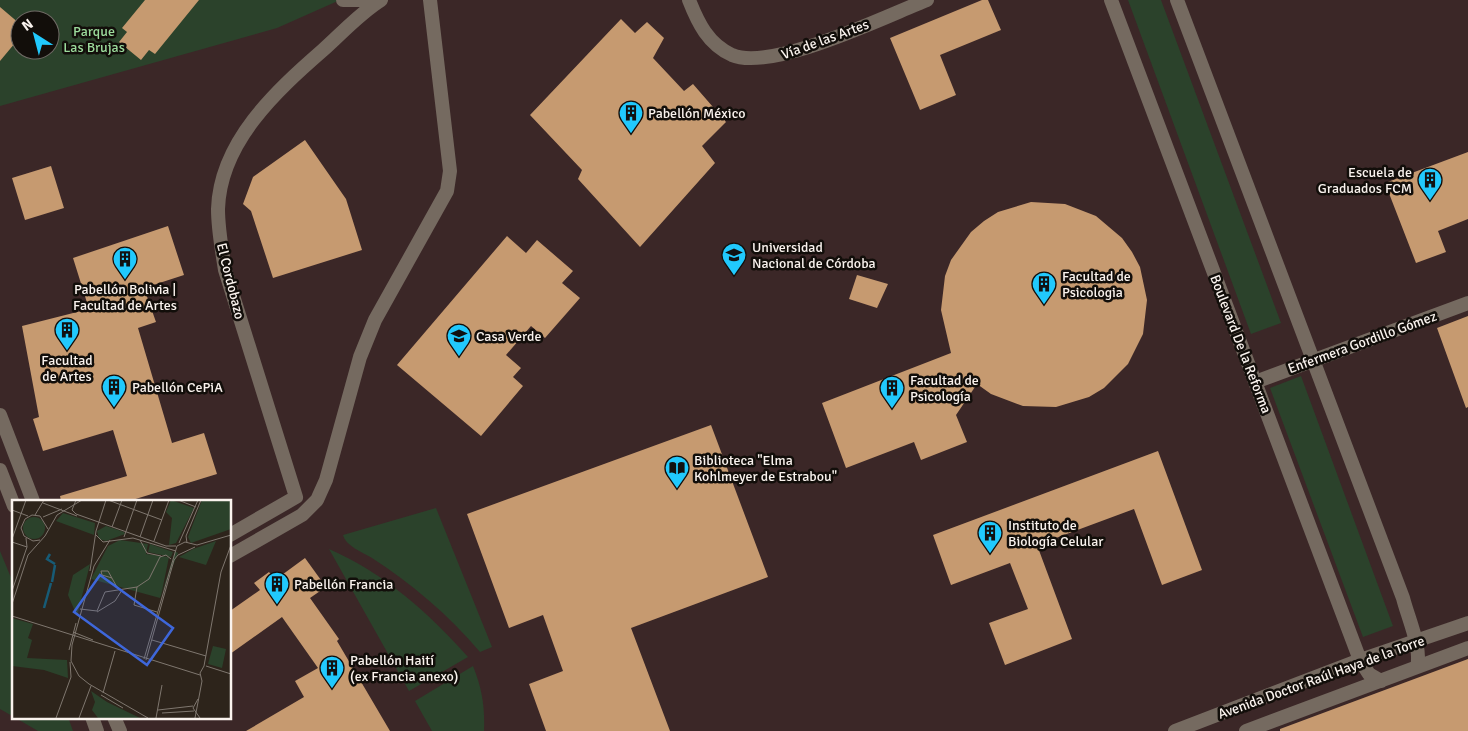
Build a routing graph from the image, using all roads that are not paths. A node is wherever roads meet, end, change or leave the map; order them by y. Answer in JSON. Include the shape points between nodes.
{"nodes":[{"id":1,"x":343,"y":0,"type":"edge"},
{"id":2,"x":380,"y":0,"type":"edge"},
{"id":3,"x":430,"y":0,"type":"edge"},
{"id":4,"x":689,"y":0,"type":"edge"},
{"id":5,"x":927,"y":0,"type":"edge"},
{"id":6,"x":1111,"y":0,"type":"edge"},
{"id":7,"x":1178,"y":0,"type":"edge"},
{"id":8,"x":1468,"y":303,"type":"edge"},
{"id":9,"x":1312,"y":361,"type":"junction"},
{"id":10,"x":1255,"y":382,"type":"junction"},
{"id":11,"x":0,"y":415,"type":"edge"},
{"id":12,"x":0,"y":470,"type":"edge"},
{"id":13,"x":296,"y":497,"type":"junction"},
{"id":14,"x":33,"y":500,"type":"edge"},
{"id":15,"x":12,"y":501,"type":"edge"},
{"id":16,"x":302,"y":515,"type":"junction"},
{"id":17,"x":231,"y":533,"type":"edge"},
{"id":18,"x":231,"y":555,"type":"edge"},
{"id":19,"x":1468,"y":624,"type":"edge"},
{"id":20,"x":1415,"y":641,"type":"junction"},
{"id":21,"x":1468,"y":648,"type":"edge"},
{"id":22,"x":1360,"y":660,"type":"junction"},
{"id":23,"x":1418,"y":667,"type":"junction"},
{"id":24,"x":1381,"y":681,"type":"junction"},
{"id":25,"x":92,"y":718,"type":"edge"},
{"id":26,"x":114,"y":718,"type":"edge"},
{"id":27,"x":97,"y":731,"type":"edge"},
{"id":28,"x":120,"y":731,"type":"edge"},
{"id":29,"x":1175,"y":731,"type":"edge"},
{"id":30,"x":1246,"y":731,"type":"edge"}],
"edges":[{"from":1,"to":2,"type":"street"},
{"from":2,"to":13,"type":"street","name":"El Cordobazo","via":[[302,68],[262,109],[238,143],[224,176],[218,207],[225,270]]},
{"from":3,"to":16,"type":"street","via":[[450,171],[447,192],[375,320],[360,357],[326,480],[317,500]]},
{"from":4,"to":5,"type":"street","name":"Vía de las Artes","via":[[703,32],[721,48],[734,56],[758,58],[800,50]]},
{"from":6,"to":10,"type":"street","name":"Boulevard De la Reforma"},
{"from":7,"to":9,"type":"street"},
{"from":8,"to":9,"type":"street","name":"Enfermera Gordillo Gómez"},
{"from":9,"to":10,"type":"street","name":"Enfermera Gordillo Gómez"},
{"from":9,"to":20,"type":"street","via":[[1403,598]]},
{"from":10,"to":22,"type":"street","name":"Boulevard De la Reforma"},
{"from":11,"to":14,"type":"street"},
{"from":12,"to":15,"type":"street"},
{"from":13,"to":16,"type":"street","name":"El Cordobazo"},
{"from":13,"to":17,"type":"street"},
{"from":16,"to":18,"type":"street"},
{"from":19,"to":20,"type":"street","name":"Avenida Doctor Raúl Haya de la Torre"},
{"from":20,"to":22,"type":"street","name":"Avenida Doctor Raúl Haya de la Torre"},
{"from":20,"to":23,"type":"street","via":[[1420,659]]},
{"from":21,"to":23,"type":"street","name":"Avenida Doctor Raúl Haya de la Torre"},
{"from":22,"to":24,"type":"street","name":"Boulevard De la Reforma","via":[[1369,674]]},
{"from":22,"to":29,"type":"street","name":"Avenida Doctor Raúl Haya de la Torre"},
{"from":23,"to":24,"type":"street","name":"Avenida Doctor Raúl Haya de la Torre"},
{"from":24,"to":30,"type":"street","name":"Avenida Doctor Raúl Haya de la Torre"},
{"from":25,"to":27,"type":"street"},
{"from":26,"to":28,"type":"street"}]}
